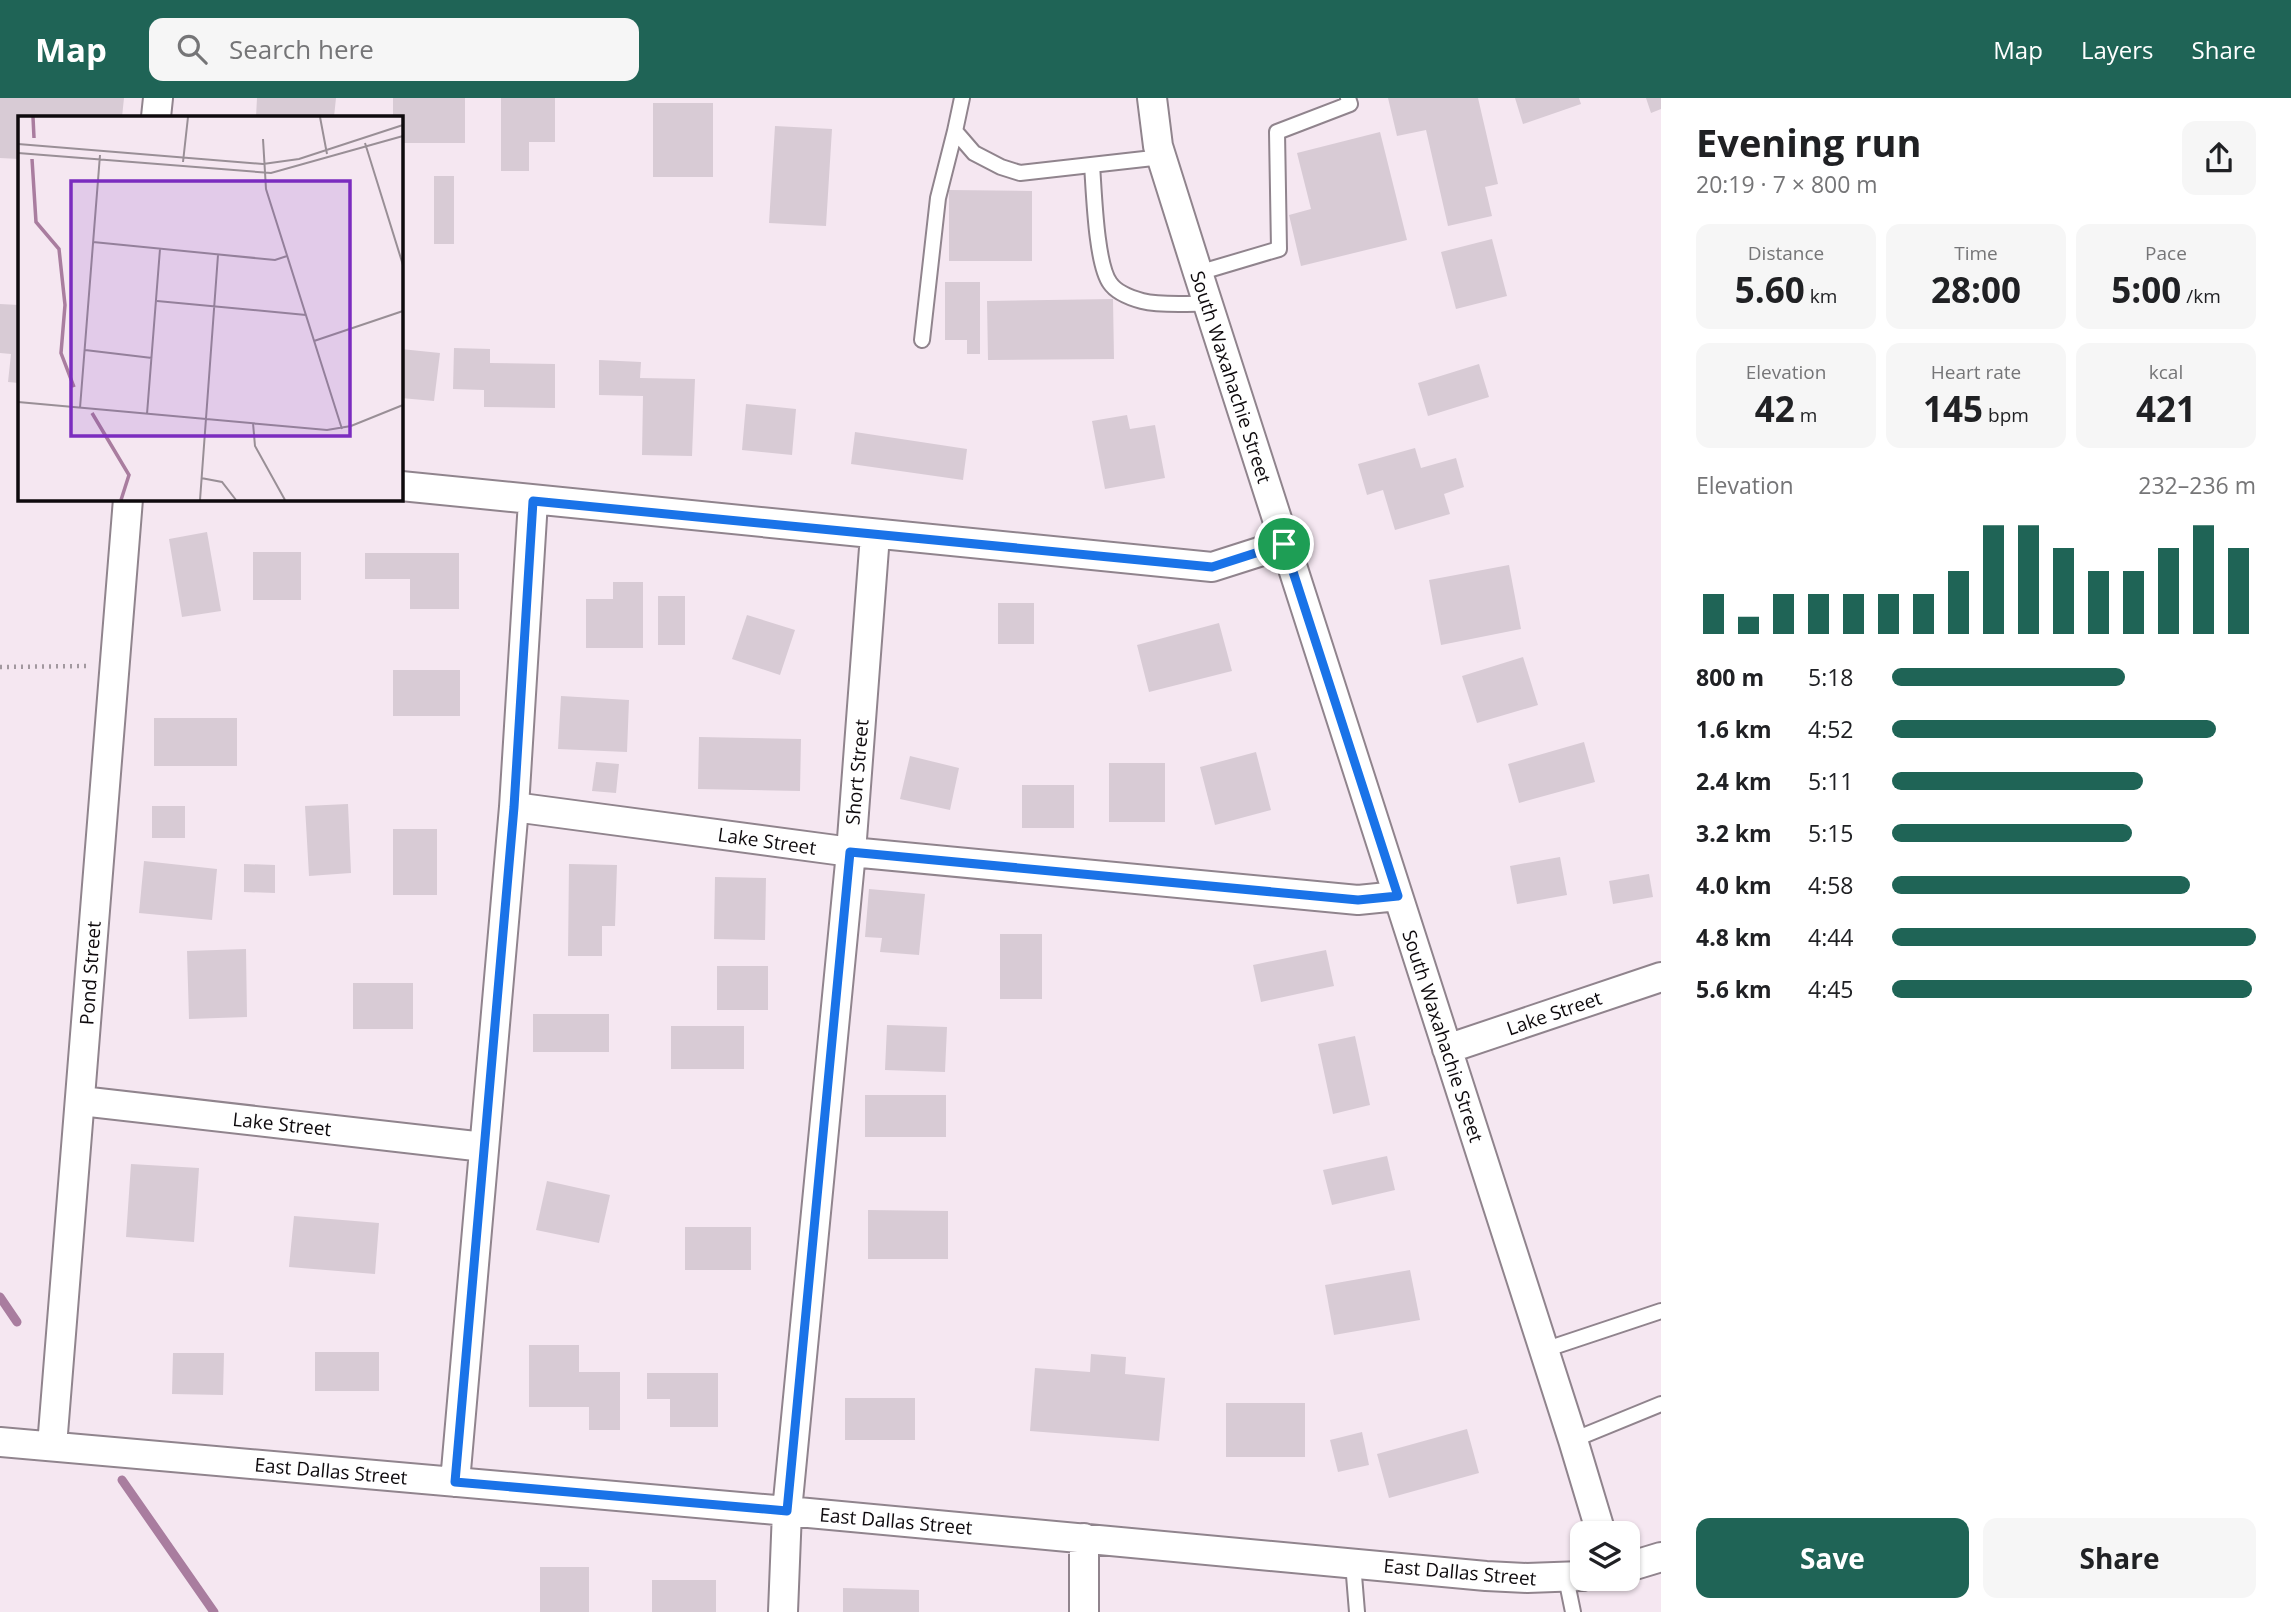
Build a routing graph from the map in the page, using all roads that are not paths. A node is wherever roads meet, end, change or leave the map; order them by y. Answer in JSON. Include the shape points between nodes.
{"nodes":[{"id":1,"x":158,"y":98,"type":"edge"},
{"id":2,"x":962,"y":98,"type":"edge"},
{"id":3,"x":1152,"y":98,"type":"edge"},
{"id":4,"x":1348,"y":98,"type":"edge"},
{"id":5,"x":156,"y":116,"type":"edge"},
{"id":6,"x":955,"y":131,"type":"junction"},
{"id":7,"x":1162,"y":157,"type":"junction"},
{"id":8,"x":1092,"y":165,"type":"junction"},
{"id":9,"x":1198,"y":273,"type":"junction"},
{"id":10,"x":1208,"y":304,"type":"junction"},
{"id":11,"x":922,"y":340,"type":"dead end"},
{"id":12,"x":402,"y":486,"type":"edge"},
{"id":13,"x":128,"y":500,"type":"edge"},
{"id":14,"x":533,"y":501,"type":"junction"},
{"id":15,"x":876,"y":535,"type":"junction"},
{"id":16,"x":1284,"y":544,"type":"junction"},
{"id":17,"x":514,"y":807,"type":"junction"},
{"id":18,"x":850,"y":852,"type":"junction"},
{"id":19,"x":1398,"y":896,"type":"junction"},
{"id":20,"x":1661,"y":977,"type":"edge"},
{"id":21,"x":1447,"y":1049,"type":"junction"},
{"id":22,"x":81,"y":1101,"type":"junction"},
{"id":23,"x":484,"y":1147,"type":"junction"},
{"id":24,"x":1661,"y":1311,"type":"edge"},
{"id":25,"x":1544,"y":1350,"type":"junction"},
{"id":26,"x":1661,"y":1405,"type":"edge"},
{"id":27,"x":1573,"y":1440,"type":"junction"},
{"id":28,"x":0,"y":1442,"type":"edge"},
{"id":29,"x":52,"y":1446,"type":"junction"},
{"id":30,"x":455,"y":1482,"type":"junction"},
{"id":31,"x":787,"y":1511,"type":"junction"},
{"id":32,"x":1597,"y":1521,"type":"edge"},
{"id":33,"x":1084,"y":1538,"type":"junction"},
{"id":34,"x":1661,"y":1557,"type":"edge"},
{"id":35,"x":1353,"y":1563,"type":"junction"},
{"id":36,"x":1640,"y":1563,"type":"edge"},
{"id":37,"x":1570,"y":1577,"type":"edge"},
{"id":38,"x":1574,"y":1591,"type":"edge"},
{"id":39,"x":783,"y":1612,"type":"edge"},
{"id":40,"x":1084,"y":1612,"type":"edge"},
{"id":41,"x":1357,"y":1612,"type":"edge"},
{"id":42,"x":1573,"y":1612,"type":"edge"}],
"edges":[{"from":1,"to":5,"type":"street"},
{"from":2,"to":6,"type":"lane"},
{"from":3,"to":7,"type":"street","name":"South Waxahachie Street"},
{"from":4,"to":9,"type":"lane","via":[[1350,104],[1276,132],[1279,249]]},
{"from":6,"to":8,"type":"lane","via":[[974,153],[1020,173]]},
{"from":6,"to":11,"type":"lane","via":[[937,198]]},
{"from":7,"to":8,"type":"lane"},
{"from":7,"to":9,"type":"street","name":"South Waxahachie Street"},
{"from":8,"to":10,"type":"lane","via":[[1101,250],[1110,284],[1144,302]]},
{"from":9,"to":10,"type":"street","name":"South Waxahachie Street"},
{"from":10,"to":16,"type":"street","name":"South Waxahachie Street"},
{"from":12,"to":14,"type":"street"},
{"from":13,"to":22,"type":"street","name":"Pond Street"},
{"from":14,"to":15,"type":"street"},
{"from":14,"to":17,"type":"street"},
{"from":15,"to":16,"type":"street","via":[[1212,567]]},
{"from":15,"to":18,"type":"street","name":"Short Street"},
{"from":16,"to":19,"type":"street","name":"South Waxahachie Street"},
{"from":17,"to":18,"type":"street","name":"Lake Street"},
{"from":17,"to":23,"type":"street"},
{"from":18,"to":19,"type":"street","name":"Lake Street","via":[[1358,900]]},
{"from":18,"to":31,"type":"street","name":"Short Street"},
{"from":19,"to":21,"type":"street","name":"South Waxahachie Street"},
{"from":20,"to":21,"type":"street","name":"Lake Street"},
{"from":21,"to":25,"type":"street","name":"South Waxahachie Street"},
{"from":22,"to":23,"type":"street","name":"Lake Street"},
{"from":22,"to":29,"type":"street","name":"Pond Street"},
{"from":23,"to":30,"type":"street"},
{"from":24,"to":25,"type":"lane"},
{"from":25,"to":27,"type":"street","name":"South Waxahachie Street"},
{"from":26,"to":27,"type":"lane"},
{"from":27,"to":32,"type":"street","name":"South Waxahachie Street"},
{"from":28,"to":29,"type":"street","name":"East Dallas Street"},
{"from":29,"to":30,"type":"street","name":"East Dallas Street"},
{"from":30,"to":31,"type":"street","name":"East Dallas Street"},
{"from":31,"to":33,"type":"street","name":"East Dallas Street"},
{"from":31,"to":39,"type":"street","name":"Short Street"},
{"from":33,"to":35,"type":"street","name":"East Dallas Street"},
{"from":33,"to":40,"type":"street"},
{"from":34,"to":36,"type":"street"},
{"from":35,"to":37,"type":"street","name":"East Dallas Street","via":[[1486,1576]]},
{"from":35,"to":41,"type":"lane"},
{"from":38,"to":42,"type":"lane"}]}
